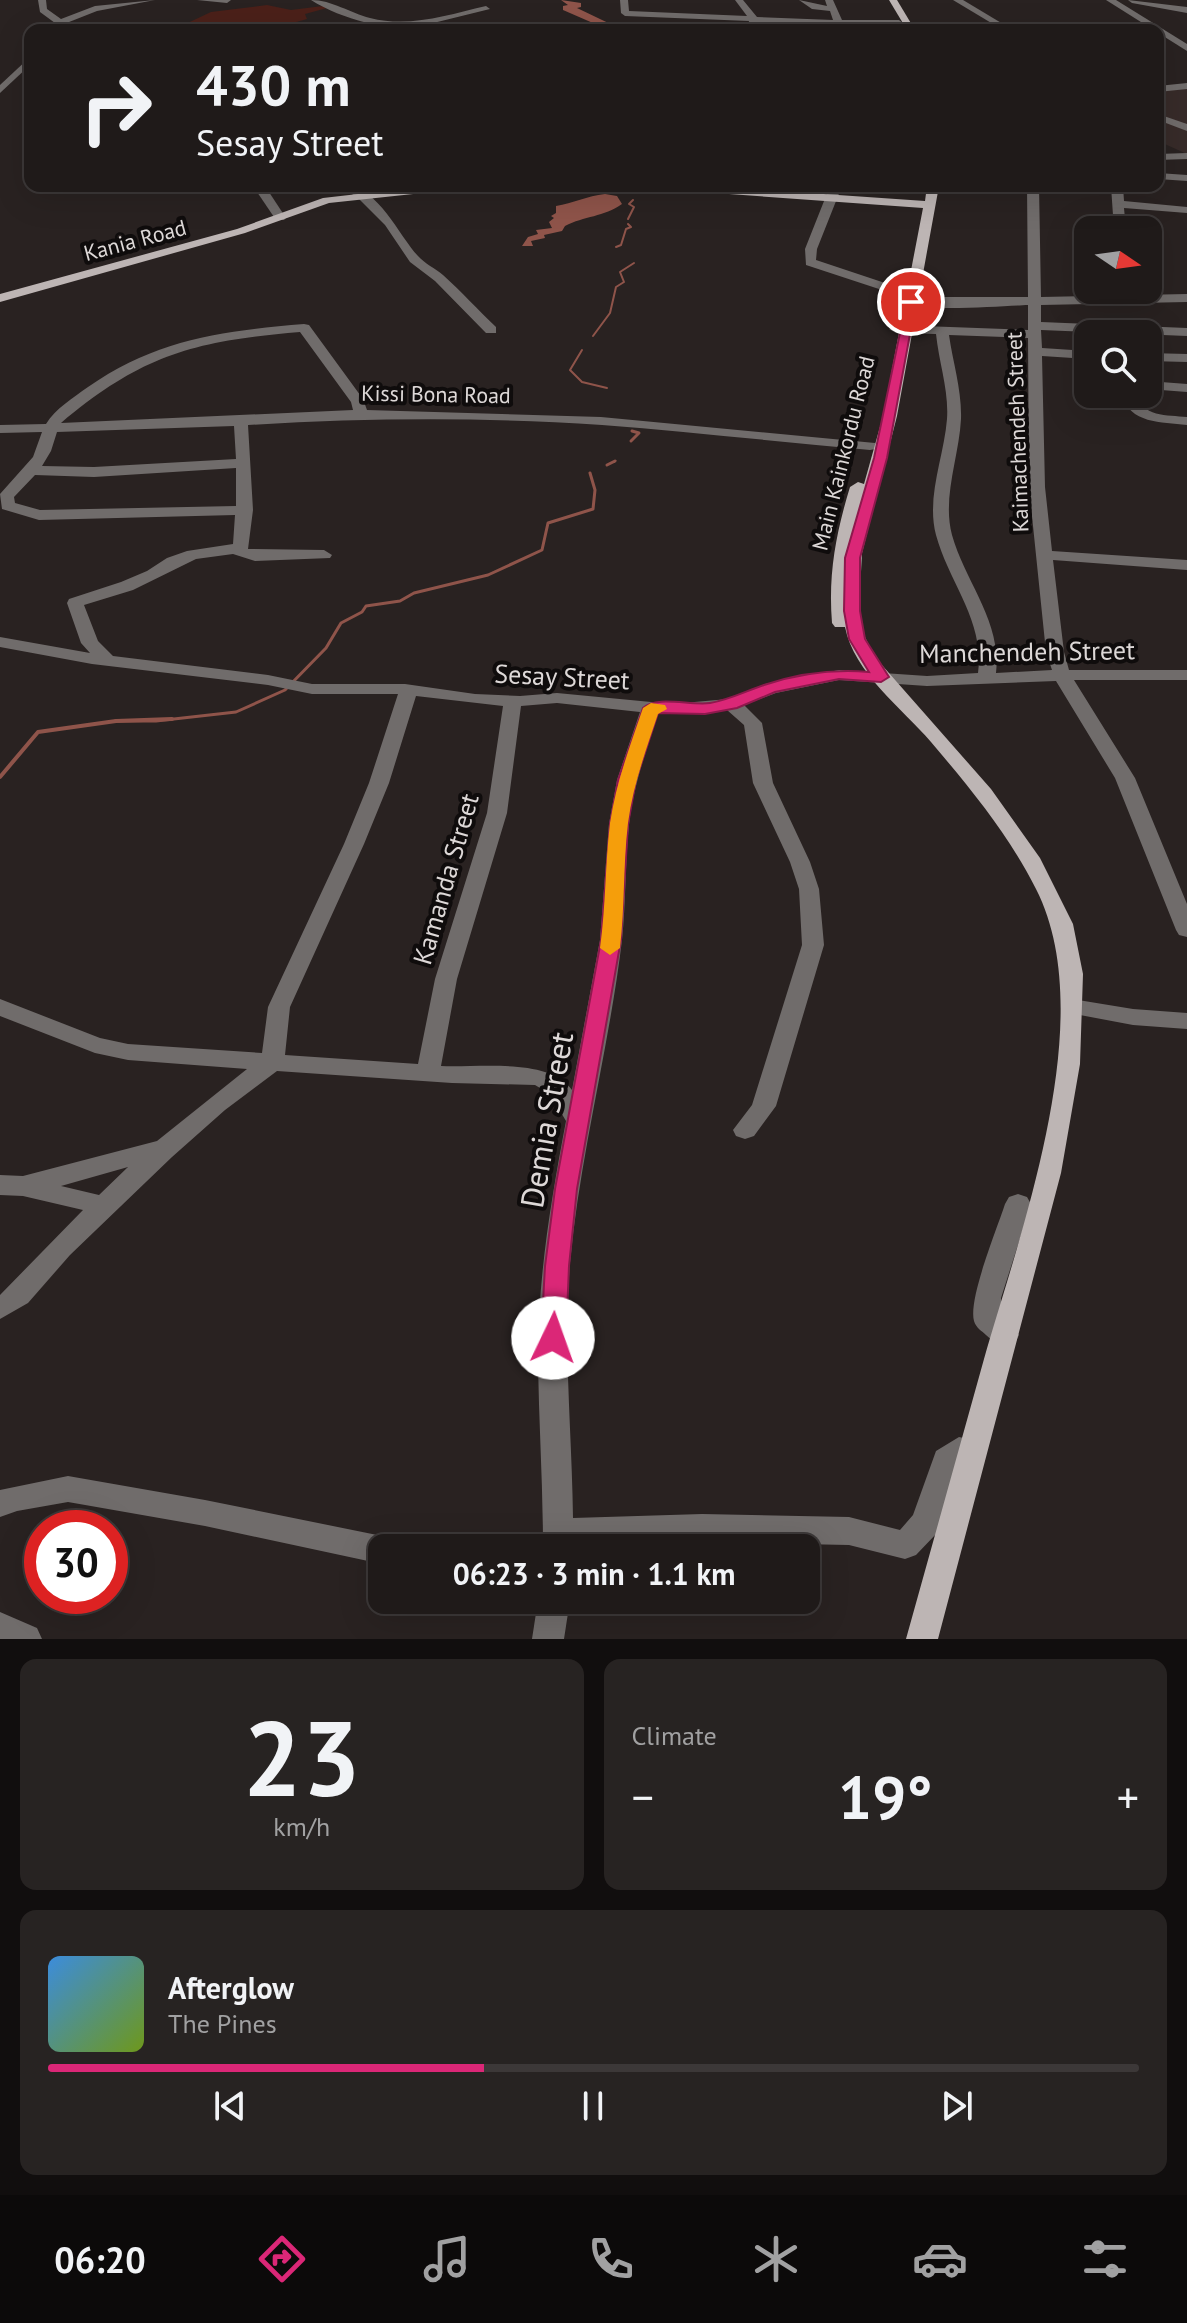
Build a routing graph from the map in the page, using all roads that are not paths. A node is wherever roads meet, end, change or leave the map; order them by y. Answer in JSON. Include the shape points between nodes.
{"nodes":[{"id":1,"x":42,"y":0,"type":"edge"},
{"id":2,"x":151,"y":0,"type":"edge"},
{"id":3,"x":201,"y":0,"type":"edge"},
{"id":4,"x":227,"y":0,"type":"edge"},
{"id":5,"x":315,"y":0,"type":"edge"},
{"id":6,"x":624,"y":0,"type":"edge"},
{"id":7,"x":739,"y":0,"type":"edge"},
{"id":8,"x":803,"y":0,"type":"edge"},
{"id":9,"x":890,"y":0,"type":"edge"},
{"id":10,"x":957,"y":0,"type":"edge"},
{"id":11,"x":1110,"y":0,"type":"edge"},
{"id":12,"x":1132,"y":0,"type":"edge"},
{"id":13,"x":831,"y":4,"type":"edge"},
{"id":14,"x":486,"y":9,"type":"dead end"},
{"id":15,"x":1187,"y":10,"type":"edge"},
{"id":16,"x":754,"y":19,"type":"junction"},
{"id":17,"x":57,"y":24,"type":"edge"},
{"id":18,"x":63,"y":24,"type":"edge"},
{"id":19,"x":383,"y":24,"type":"edge"},
{"id":20,"x":418,"y":24,"type":"edge"},
{"id":21,"x":753,"y":24,"type":"edge"},
{"id":22,"x":808,"y":24,"type":"edge"},
{"id":23,"x":840,"y":24,"type":"edge"},
{"id":24,"x":904,"y":24,"type":"edge"},
{"id":25,"x":999,"y":24,"type":"edge"},
{"id":26,"x":1148,"y":24,"type":"edge"},
{"id":27,"x":1164,"y":34,"type":"edge"},
{"id":28,"x":1187,"y":48,"type":"edge"},
{"id":29,"x":24,"y":66,"type":"edge"},
{"id":30,"x":1187,"y":86,"type":"edge"},
{"id":31,"x":1164,"y":88,"type":"edge"},
{"id":32,"x":0,"y":90,"type":"edge"},
{"id":33,"x":1164,"y":119,"type":"edge"},
{"id":34,"x":1187,"y":128,"type":"edge"},
{"id":35,"x":1187,"y":156,"type":"edge"},
{"id":36,"x":1164,"y":157,"type":"edge"},
{"id":37,"x":1164,"y":176,"type":"edge"},
{"id":38,"x":1187,"y":178,"type":"edge"},
{"id":39,"x":263,"y":192,"type":"edge"},
{"id":40,"x":347,"y":192,"type":"edge"},
{"id":41,"x":351,"y":192,"type":"edge"},
{"id":42,"x":834,"y":192,"type":"edge"},
{"id":43,"x":924,"y":192,"type":"edge"},
{"id":44,"x":930,"y":192,"type":"edge"},
{"id":45,"x":1033,"y":192,"type":"edge"},
{"id":46,"x":1117,"y":192,"type":"edge"},
{"id":47,"x":1118,"y":204,"type":"junction"},
{"id":48,"x":925,"y":205,"type":"junction"},
{"id":49,"x":1187,"y":210,"type":"edge"},
{"id":50,"x":1119,"y":216,"type":"edge"},
{"id":51,"x":280,"y":218,"type":"junction"},
{"id":52,"x":1162,"y":296,"type":"edge"},
{"id":53,"x":905,"y":297,"type":"junction"},
{"id":54,"x":1074,"y":297,"type":"edge"},
{"id":55,"x":0,"y":298,"type":"edge"},
{"id":56,"x":1187,"y":298,"type":"edge"},
{"id":57,"x":1032,"y":300,"type":"junction"},
{"id":58,"x":491,"y":330,"type":"dead end"},
{"id":59,"x":901,"y":330,"type":"junction"},
{"id":60,"x":1035,"y":330,"type":"junction"},
{"id":61,"x":942,"y":332,"type":"junction"},
{"id":62,"x":1187,"y":332,"type":"edge"},
{"id":63,"x":1035,"y":352,"type":"junction"},
{"id":64,"x":1074,"y":354,"type":"edge"},
{"id":65,"x":1162,"y":357,"type":"edge"},
{"id":66,"x":1187,"y":358,"type":"edge"},
{"id":67,"x":1162,"y":386,"type":"edge"},
{"id":68,"x":1187,"y":388,"type":"edge"},
{"id":69,"x":1134,"y":408,"type":"edge"},
{"id":70,"x":361,"y":414,"type":"junction"},
{"id":71,"x":240,"y":421,"type":"junction"},
{"id":72,"x":1187,"y":421,"type":"edge"},
{"id":73,"x":0,"y":429,"type":"edge"},
{"id":74,"x":49,"y":429,"type":"junction"},
{"id":75,"x":873,"y":454,"type":"junction"},
{"id":76,"x":243,"y":463,"type":"junction"},
{"id":77,"x":33,"y":470,"type":"junction"},
{"id":78,"x":245,"y":510,"type":"junction"},
{"id":79,"x":241,"y":548,"type":"junction"},
{"id":80,"x":324,"y":555,"type":"dead end"},
{"id":81,"x":1045,"y":555,"type":"junction"},
{"id":82,"x":1187,"y":565,"type":"edge"},
{"id":83,"x":0,"y":642,"type":"edge"},
{"id":84,"x":108,"y":661,"type":"junction"},
{"id":85,"x":1062,"y":675,"type":"junction"},
{"id":86,"x":1187,"y":675,"type":"edge"},
{"id":87,"x":986,"y":679,"type":"junction"},
{"id":88,"x":881,"y":680,"type":"junction"},
{"id":89,"x":409,"y":690,"type":"junction"},
{"id":90,"x":513,"y":701,"type":"junction"},
{"id":91,"x":731,"y":704,"type":"junction"},
{"id":92,"x":651,"y":708,"type":"junction"},
{"id":93,"x":1187,"y":930,"type":"edge"},
{"id":94,"x":0,"y":1007,"type":"edge"},
{"id":95,"x":1072,"y":1007,"type":"junction"},
{"id":96,"x":1187,"y":1021,"type":"edge"},
{"id":97,"x":273,"y":1062,"type":"junction"},
{"id":98,"x":428,"y":1071,"type":"junction"},
{"id":99,"x":579,"y":1121,"type":"junction"},
{"id":100,"x":745,"y":1130,"type":"dead end"},
{"id":101,"x":159,"y":1150,"type":"junction"},
{"id":102,"x":11,"y":1185,"type":"edge"},
{"id":103,"x":1018,"y":1204,"type":"dead end"},
{"id":104,"x":105,"y":1206,"type":"junction"},
{"id":105,"x":0,"y":1308,"type":"edge"},
{"id":106,"x":1005,"y":1335,"type":"junction"},
{"id":107,"x":973,"y":1451,"type":"junction"},
{"id":108,"x":0,"y":1504,"type":"edge"},
{"id":109,"x":559,"y":1534,"type":"edge"},
{"id":110,"x":630,"y":1534,"type":"edge"},
{"id":111,"x":368,"y":1547,"type":"edge"},
{"id":112,"x":552,"y":1614,"type":"edge"},
{"id":113,"x":0,"y":1627,"type":"edge"},
{"id":114,"x":26,"y":1639,"type":"edge"},
{"id":115,"x":548,"y":1639,"type":"edge"},
{"id":116,"x":922,"y":1639,"type":"edge"}],
"edges":[{"from":1,"to":17,"type":"street","via":[[43,10]]},
{"from":2,"to":18,"type":"street","via":[[95,9]]},
{"from":3,"to":4,"type":"street"},
{"from":5,"to":19,"type":"street"},
{"from":6,"to":16,"type":"street","via":[[625,13]]},
{"from":7,"to":16,"type":"street"},
{"from":8,"to":13,"type":"street","via":[[815,7]]},
{"from":9,"to":24,"type":"main road"},
{"from":10,"to":25,"type":"street"},
{"from":11,"to":26,"type":"street"},
{"from":12,"to":15,"type":"street"},
{"from":13,"to":23,"type":"street"},
{"from":14,"to":20,"type":"street"},
{"from":16,"to":21,"type":"street"},
{"from":16,"to":22,"type":"street"},
{"from":27,"to":28,"type":"street"},
{"from":29,"to":32,"type":"street"},
{"from":30,"to":31,"type":"street"},
{"from":33,"to":34,"type":"street"},
{"from":35,"to":36,"type":"street"},
{"from":37,"to":38,"type":"street"},
{"from":39,"to":51,"type":"street"},
{"from":40,"to":51,"type":"main road","name":"Kania Road"},
{"from":41,"to":58,"type":"street","via":[[389,223],[414,259]]},
{"from":42,"to":48,"type":"main road"},
{"from":42,"to":53,"type":"street","via":[[810,262]]},
{"from":43,"to":48,"type":"main road","name":"Main Kainkordu Road"},
{"from":44,"to":48,"type":"main road"},
{"from":45,"to":57,"type":"street","name":"Kaimachendeh Street"},
{"from":46,"to":47,"type":"street"},
{"from":47,"to":49,"type":"street"},
{"from":47,"to":50,"type":"street"},
{"from":48,"to":53,"type":"main road","name":"Main Kainkordu Road"},
{"from":51,"to":55,"type":"main road","name":"Kania Road"},
{"from":52,"to":56,"type":"street"},
{"from":53,"to":57,"type":"street"},
{"from":53,"to":59,"type":"main road","name":"Main Kainkordu Road"},
{"from":54,"to":57,"type":"street"},
{"from":57,"to":60,"type":"street","name":"Kaimachendeh Street"},
{"from":59,"to":61,"type":"street"},
{"from":59,"to":75,"type":"main road","name":"Main Kainkordu Road"},
{"from":60,"to":61,"type":"street"},
{"from":60,"to":62,"type":"street"},
{"from":60,"to":63,"type":"street","name":"Kaimachendeh Street"},
{"from":61,"to":87,"type":"street","via":[[954,402],[941,523],[986,631]]},
{"from":63,"to":64,"type":"street"},
{"from":63,"to":81,"type":"street","name":"Kaimachendeh Street","via":[[1037,487]]},
{"from":65,"to":66,"type":"street"},
{"from":67,"to":68,"type":"street"},
{"from":69,"to":72,"type":"street"},
{"from":70,"to":71,"type":"street","name":"Kissi Bona Road"},
{"from":70,"to":74,"type":"street","via":[[358,402],[304,328],[197,340],[161,350],[105,379]]},
{"from":70,"to":75,"type":"street","name":"Kissi Bona Road","via":[[570,419]]},
{"from":71,"to":74,"type":"street","name":"Kissi Bona Road"},
{"from":71,"to":76,"type":"street"},
{"from":73,"to":74,"type":"street","name":"Kissi Bona Road"},
{"from":74,"to":77,"type":"street"},
{"from":75,"to":88,"type":"main road","name":"Main Kainkordu Road","via":[[836,578],[843,637]]},
{"from":76,"to":77,"type":"street","via":[[94,472]]},
{"from":76,"to":78,"type":"street"},
{"from":77,"to":78,"type":"street","via":[[6,496],[12,510],[62,516]]},
{"from":78,"to":79,"type":"street"},
{"from":79,"to":80,"type":"street","via":[[255,556]]},
{"from":79,"to":84,"type":"street","via":[[193,554],[127,586],[75,603],[90,643]]},
{"from":81,"to":82,"type":"street"},
{"from":81,"to":85,"type":"street","name":"Kaimachendeh Street"},
{"from":83,"to":84,"type":"street","name":"Sesay Street"},
{"from":84,"to":89,"type":"street","name":"Sesay Street","via":[[312,689]]},
{"from":85,"to":86,"type":"street","name":"Manchendeh Street"},
{"from":85,"to":87,"type":"street","name":"Manchendeh Street"},
{"from":85,"to":93,"type":"street","name":"Kaimachendeh Street","via":[[1125,778]]},
{"from":87,"to":88,"type":"street","name":"Manchendeh Street"},
{"from":88,"to":91,"type":"street","name":"Sesay Street","via":[[826,677],[771,688]]},
{"from":88,"to":95,"type":"main road","name":"Main Kainkordu Road","via":[[1007,826],[1039,875],[1070,953]]},
{"from":89,"to":90,"type":"street","name":"Sesay Street"},
{"from":89,"to":97,"type":"street","via":[[354,844],[279,1007]]},
{"from":90,"to":92,"type":"street","name":"Sesay Street","via":[[557,698]]},
{"from":90,"to":98,"type":"street","name":"Kamanda Street","via":[[497,813],[446,979]]},
{"from":91,"to":92,"type":"street","name":"Sesay Street"},
{"from":91,"to":100,"type":"street","via":[[755,728],[763,783],[809,889],[813,945],[764,1106]]},
{"from":92,"to":99,"type":"street","name":"Demia Street","via":[[619,824],[611,940]]},
{"from":94,"to":97,"type":"street","via":[[112,1049]]},
{"from":95,"to":96,"type":"street"},
{"from":95,"to":106,"type":"main road","name":"Main Kainkordu Road","via":[[1055,1156]]},
{"from":97,"to":98,"type":"street"},
{"from":97,"to":101,"type":"street"},
{"from":98,"to":99,"type":"street","via":[[548,1079]]},
{"from":99,"to":109,"type":"street","name":"Demia Street","via":[[557,1266],[552,1362]]},
{"from":101,"to":102,"type":"street"},
{"from":101,"to":104,"type":"street"},
{"from":102,"to":104,"type":"street"},
{"from":103,"to":106,"type":"street","via":[[988,1298],[987,1320]]},
{"from":104,"to":105,"type":"street","via":[[33,1283]]},
{"from":106,"to":107,"type":"main road","name":"Main Kainkordu Road"},
{"from":107,"to":110,"type":"street","via":[[959,1450],[946,1460],[926,1523],[905,1545],[849,1531],[702,1528]]},
{"from":107,"to":116,"type":"main road","name":"Main Kainkordu Road"},
{"from":108,"to":111,"type":"street","via":[[68,1489]]},
{"from":112,"to":115,"type":"street"},
{"from":113,"to":114,"type":"street"}]}
